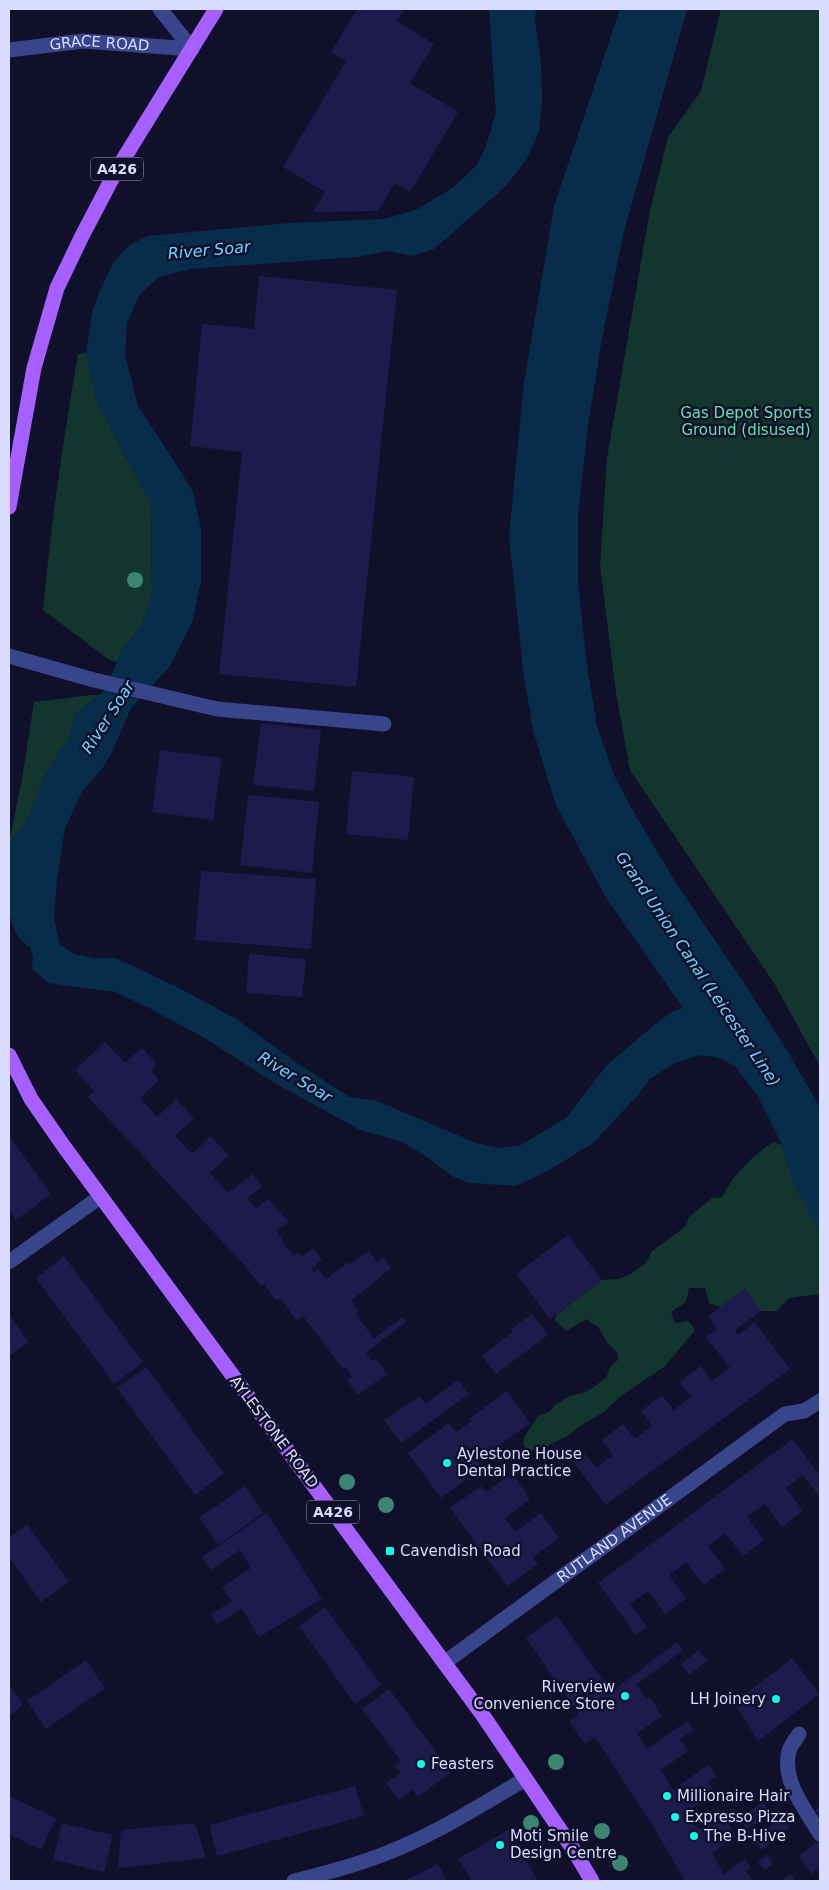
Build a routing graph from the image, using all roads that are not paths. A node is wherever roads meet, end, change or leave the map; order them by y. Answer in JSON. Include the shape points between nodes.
{"nodes":[{"id":1,"x":160,"y":9,"type":"edge"},
{"id":2,"x":216,"y":9,"type":"edge"},
{"id":3,"x":192,"y":49,"type":"junction"},
{"id":4,"x":9,"y":50,"type":"edge"},
{"id":5,"x":11,"y":477,"type":"edge"},
{"id":6,"x":9,"y":507,"type":"edge"},
{"id":7,"x":9,"y":656,"type":"edge"},
{"id":8,"x":384,"y":724,"type":"dead end"},
{"id":9,"x":9,"y":1055,"type":"edge"},
{"id":10,"x":100,"y":1197,"type":"junction"},
{"id":11,"x":9,"y":1262,"type":"edge"},
{"id":12,"x":820,"y":1401,"type":"edge"},
{"id":13,"x":444,"y":1663,"type":"junction"},
{"id":14,"x":799,"y":1734,"type":"dead end"},
{"id":15,"x":525,"y":1778,"type":"junction"},
{"id":16,"x":820,"y":1834,"type":"edge"},
{"id":17,"x":294,"y":1881,"type":"edge"},
{"id":18,"x":592,"y":1881,"type":"edge"}],
"edges":[{"from":1,"to":3,"type":"street"},
{"from":2,"to":3,"type":"main road","number":"A426"},
{"from":3,"to":4,"type":"street","name":"GRACE ROAD","via":[[83,41]]},
{"from":3,"to":5,"type":"main road","number":"A426","via":[[116,171],[57,288],[34,368]]},
{"from":5,"to":6,"type":"main road","number":"A426"},
{"from":7,"to":8,"type":"street","via":[[217,709]]},
{"from":9,"to":10,"type":"main road","name":"AYLESTONE ROAD","number":"A426","via":[[31,1099]]},
{"from":10,"to":11,"type":"street"},
{"from":10,"to":13,"type":"main road","name":"AYLESTONE ROAD","number":"A426"},
{"from":12,"to":13,"type":"street","name":"RUTLAND AVENUE","via":[[804,1411],[786,1414]]},
{"from":13,"to":15,"type":"main road","name":"AYLESTONE ROAD","number":"A426"},
{"from":14,"to":16,"type":"street","via":[[789,1750],[788,1770],[794,1790]]},
{"from":15,"to":17,"type":"street","via":[[476,1809],[413,1841],[365,1861]]},
{"from":15,"to":18,"type":"main road","name":"AYLESTONE ROAD","number":"A426"}]}
